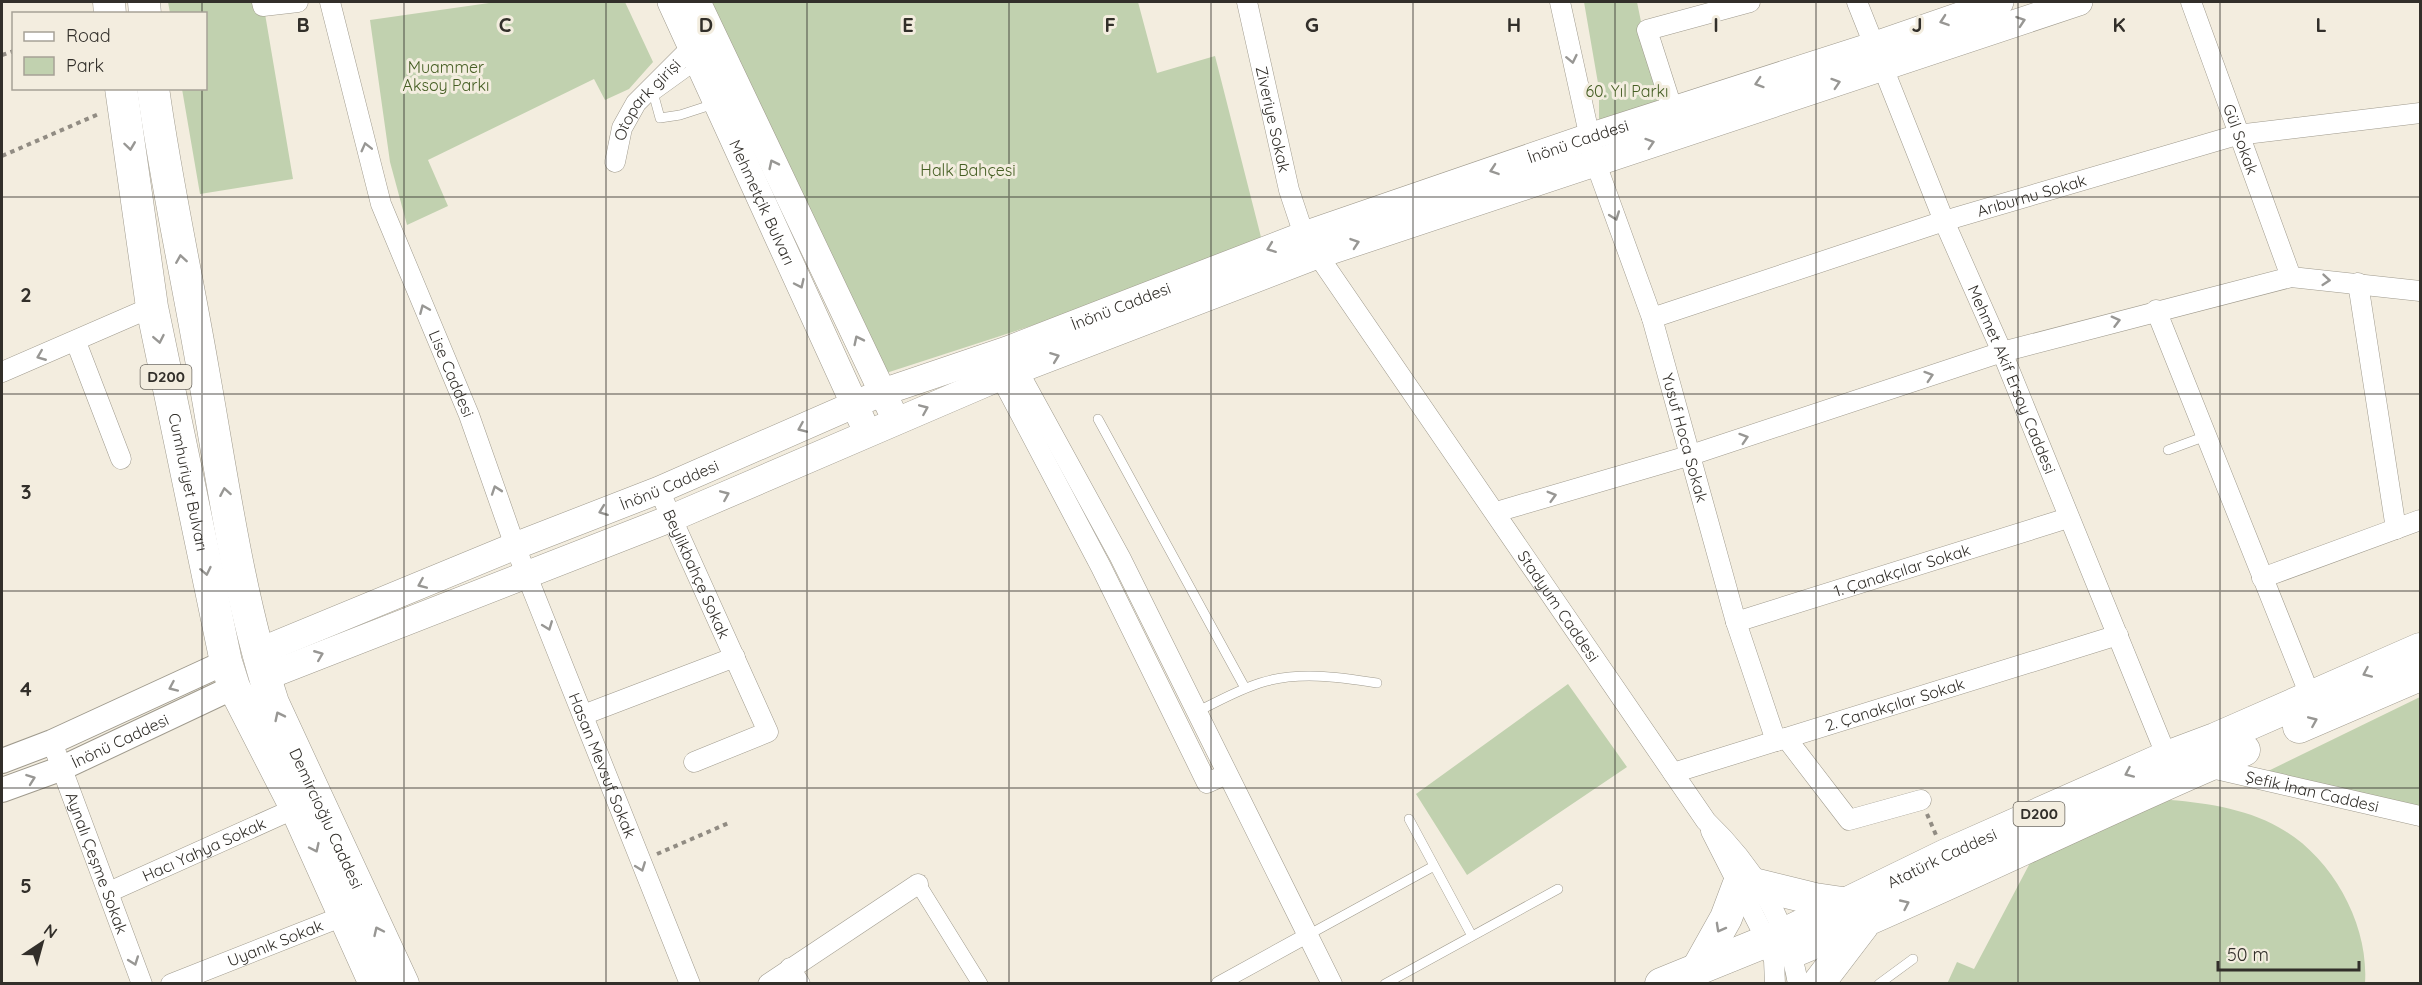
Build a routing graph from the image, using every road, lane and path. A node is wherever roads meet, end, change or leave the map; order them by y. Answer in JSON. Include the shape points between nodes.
{"nodes":[{"id":1,"x":298,"y":2,"type":"edge"},
{"id":2,"x":330,"y":2,"type":"edge"},
{"id":3,"x":671,"y":2,"type":"edge"},
{"id":4,"x":1247,"y":2,"type":"edge"},
{"id":5,"x":1560,"y":2,"type":"edge"},
{"id":6,"x":1750,"y":2,"type":"edge"},
{"id":7,"x":1857,"y":2,"type":"edge"},
{"id":8,"x":2000,"y":2,"type":"edge"},
{"id":9,"x":2079,"y":2,"type":"edge"},
{"id":10,"x":2191,"y":2,"type":"edge"},
{"id":11,"x":262,"y":4,"type":"edge"},
{"id":12,"x":700,"y":36,"type":"edge"},
{"id":13,"x":1879,"y":57,"type":"junction"},
{"id":14,"x":153,"y":90,"type":"edge"},
{"id":15,"x":123,"y":96,"type":"edge"},
{"id":16,"x":717,"y":104,"type":"junction"},
{"id":17,"x":1673,"y":111,"type":"junction"},
{"id":18,"x":2421,"y":113,"type":"edge"},
{"id":19,"x":2237,"y":135,"type":"junction"},
{"id":20,"x":1592,"y":149,"type":"junction"},
{"id":21,"x":2,"y":156,"type":"edge"},
{"id":22,"x":615,"y":162,"type":"dead end"},
{"id":23,"x":1944,"y":221,"type":"junction"},
{"id":24,"x":1310,"y":246,"type":"junction"},
{"id":25,"x":2291,"y":277,"type":"junction"},
{"id":26,"x":2358,"y":283,"type":"junction"},
{"id":27,"x":2421,"y":291,"type":"edge"},
{"id":28,"x":152,"y":307,"type":"junction"},
{"id":29,"x":2156,"y":310,"type":"junction"},
{"id":30,"x":1652,"y":318,"type":"junction"},
{"id":31,"x":76,"y":342,"type":"junction"},
{"id":32,"x":2002,"y":352,"type":"junction"},
{"id":33,"x":1004,"y":363,"type":"junction"},
{"id":34,"x":2,"y":372,"type":"edge"},
{"id":35,"x":883,"y":392,"type":"junction"},
{"id":36,"x":855,"y":404,"type":"junction"},
{"id":37,"x":1098,"y":419,"type":"dead end"},
{"id":38,"x":896,"y":421,"type":"junction"},
{"id":39,"x":868,"y":434,"type":"junction"},
{"id":40,"x":2206,"y":436,"type":"junction"},
{"id":41,"x":2168,"y":450,"type":"dead end"},
{"id":42,"x":1688,"y":456,"type":"junction"},
{"id":43,"x":121,"y":459,"type":"dead end"},
{"id":44,"x":659,"y":490,"type":"junction"},
{"id":45,"x":1496,"y":512,"type":"junction"},
{"id":46,"x":672,"y":518,"type":"junction"},
{"id":47,"x":2068,"y":518,"type":"junction"},
{"id":48,"x":2421,"y":520,"type":"edge"},
{"id":49,"x":2396,"y":529,"type":"junction"},
{"id":50,"x":515,"y":546,"type":"junction"},
{"id":51,"x":526,"y":572,"type":"junction"},
{"id":52,"x":2262,"y":578,"type":"junction"},
{"id":53,"x":1736,"y":622,"type":"junction"},
{"id":54,"x":2118,"y":635,"type":"junction"},
{"id":55,"x":2421,"y":649,"type":"edge"},
{"id":56,"x":735,"y":657,"type":"junction"},
{"id":57,"x":262,"y":664,"type":"junction"},
{"id":58,"x":230,"y":675,"type":"junction"},
{"id":59,"x":2421,"y":675,"type":"edge"},
{"id":60,"x":1377,"y":683,"type":"dead end"},
{"id":61,"x":1245,"y":688,"type":"junction"},
{"id":62,"x":2311,"y":698,"type":"junction"},
{"id":63,"x":1196,"y":712,"type":"junction"},
{"id":64,"x":583,"y":716,"type":"junction"},
{"id":65,"x":1781,"y":740,"type":"junction"},
{"id":66,"x":52,"y":742,"type":"junction"},
{"id":67,"x":2167,"y":757,"type":"junction"},
{"id":68,"x":2,"y":761,"type":"edge"},
{"id":69,"x":694,"y":762,"type":"dead end"},
{"id":70,"x":2204,"y":766,"type":"junction"},
{"id":71,"x":60,"y":769,"type":"junction"},
{"id":72,"x":1673,"y":773,"type":"junction"},
{"id":73,"x":1227,"y":774,"type":"junction"},
{"id":74,"x":2,"y":790,"type":"edge"},
{"id":75,"x":1921,"y":800,"type":"joint"},
{"id":76,"x":296,"y":808,"type":"junction"},
{"id":77,"x":2421,"y":816,"type":"edge"},
{"id":78,"x":1408,"y":819,"type":"dead end"},
{"id":79,"x":730,"y":822,"type":"dead end"},
{"id":80,"x":1946,"y":855,"type":"junction"},
{"id":81,"x":639,"y":861,"type":"junction"},
{"id":82,"x":1434,"y":866,"type":"junction"},
{"id":83,"x":918,"y":884,"type":"joint"},
{"id":84,"x":1748,"y":885,"type":"junction"},
{"id":85,"x":1558,"y":889,"type":"dead end"},
{"id":86,"x":109,"y":892,"type":"junction"},
{"id":87,"x":1857,"y":913,"type":"junction"},
{"id":88,"x":346,"y":915,"type":"junction"},
{"id":89,"x":1308,"y":935,"type":"junction"},
{"id":90,"x":1473,"y":936,"type":"junction"},
{"id":91,"x":1779,"y":954,"type":"edge"},
{"id":92,"x":1913,"y":959,"type":"dead end"},
{"id":93,"x":795,"y":976,"type":"edge"},
{"id":94,"x":1707,"y":976,"type":"edge"},
{"id":95,"x":142,"y":984,"type":"edge"},
{"id":96,"x":171,"y":984,"type":"edge"},
{"id":97,"x":375,"y":984,"type":"edge"},
{"id":98,"x":404,"y":984,"type":"edge"},
{"id":99,"x":690,"y":984,"type":"edge"},
{"id":100,"x":768,"y":984,"type":"edge"},
{"id":101,"x":980,"y":984,"type":"edge"},
{"id":102,"x":1219,"y":984,"type":"edge"},
{"id":103,"x":1332,"y":984,"type":"edge"},
{"id":104,"x":1385,"y":984,"type":"edge"},
{"id":105,"x":1661,"y":984,"type":"edge"},
{"id":106,"x":1798,"y":984,"type":"edge"},
{"id":107,"x":1818,"y":984,"type":"edge"},
{"id":108,"x":1880,"y":984,"type":"edge"}],
"edges":[{"from":1,"to":11,"type":"street"},
{"from":50,"to":2,"type":"street","name":"Lise Caddesi","one_way":true,"via":[[470,416],[381,204]]},
{"from":3,"to":12,"type":"main road","name":"Mehmetçik Bulvarı"},
{"from":4,"to":24,"type":"street","name":"Ziveriye Sokak","via":[[1289,190]]},
{"from":5,"to":20,"type":"street","name":"Yusuf Hoca Sokak","one_way":true},
{"from":6,"to":17,"type":"street","via":[[1647,30]]},
{"from":7,"to":13,"type":"street","name":"Mehmet Akif Ersoy Caddesi"},
{"from":8,"to":13,"type":"main road","name":"İnönü Caddesi","one_way":true},
{"from":13,"to":9,"type":"main road","name":"İnönü Caddesi","one_way":true},
{"from":10,"to":19,"type":"street","name":"Gül Sokak"},
{"from":12,"to":16,"type":"main road","name":"Mehmetçik Bulvarı"},
{"from":12,"to":16,"type":"lane","via":[[654,96],[660,118]]},
{"from":12,"to":22,"type":"street","name":"Otopark girişi","via":[[636,103],[622,128]]},
{"from":35,"to":12,"type":"main road","name":"Mehmetçik Bulvarı","one_way":true},
{"from":13,"to":17,"type":"main road","name":"İnönü Caddesi","one_way":true},
{"from":20,"to":13,"type":"main road","name":"İnönü Caddesi","one_way":true},
{"from":13,"to":23,"type":"street","name":"Mehmet Akif Ersoy Caddesi"},
{"from":57,"to":14,"type":"highway","name":"Cumhuriyet Bulvarı","number":"D200","one_way":true,"via":[[244,600]]},
{"from":15,"to":21,"type":"path"},
{"from":15,"to":28,"type":"highway","name":"Cumhuriyet Bulvarı","number":"D200","one_way":true},
{"from":16,"to":36,"type":"main road","name":"Mehmetçik Bulvarı","one_way":true},
{"from":17,"to":20,"type":"main road","name":"İnönü Caddesi"},
{"from":18,"to":19,"type":"street","name":"Arıburnu Sokak"},
{"from":19,"to":23,"type":"street","name":"Arıburnu Sokak"},
{"from":19,"to":25,"type":"street","name":"Gül Sokak"},
{"from":20,"to":24,"type":"main road","name":"İnönü Caddesi"},
{"from":20,"to":30,"type":"street","name":"Yusuf Hoca Sokak","one_way":true},
{"from":23,"to":30,"type":"street","name":"Arıburnu Sokak"},
{"from":23,"to":32,"type":"street","name":"Mehmet Akif Ersoy Caddesi"},
{"from":24,"to":33,"type":"main road","name":"İnönü Caddesi"},
{"from":24,"to":45,"type":"street","name":"Stadyum Caddesi"},
{"from":25,"to":26,"type":"street","one_way":true},
{"from":25,"to":29,"type":"street"},
{"from":26,"to":27,"type":"street"},
{"from":26,"to":49,"type":"street"},
{"from":28,"to":31,"type":"street"},
{"from":28,"to":58,"type":"highway","name":"Cumhuriyet Bulvarı","number":"D200","one_way":true},
{"from":32,"to":29,"type":"street","one_way":true},
{"from":29,"to":40,"type":"street"},
{"from":30,"to":42,"type":"street","name":"Yusuf Hoca Sokak"},
{"from":31,"to":34,"type":"street","one_way":true},
{"from":31,"to":43,"type":"street"},
{"from":42,"to":32,"type":"street","one_way":true},
{"from":32,"to":47,"type":"street","name":"Mehmet Akif Ersoy Caddesi"},
{"from":33,"to":35,"type":"main road","name":"İnönü Caddesi"},
{"from":38,"to":33,"type":"main road","name":"İnönü Caddesi","one_way":true},
{"from":33,"to":63,"type":"street","via":[[1120,557]]},
{"from":33,"to":73,"type":"street","via":[[1207,783]]},
{"from":35,"to":36,"type":"main road","name":"İnönü Caddesi"},
{"from":35,"to":38,"type":"main road","name":"Mehmetçik Bulvarı"},
{"from":36,"to":39,"type":"main road","name":"Mehmetçik Bulvarı"},
{"from":36,"to":44,"type":"main road","name":"İnönü Caddesi","one_way":true},
{"from":37,"to":61,"type":"lane"},
{"from":38,"to":39,"type":"main road","name":"İnönü Caddesi"},
{"from":46,"to":39,"type":"main road","name":"İnönü Caddesi","one_way":true},
{"from":40,"to":41,"type":"lane"},
{"from":40,"to":52,"type":"street"},
{"from":45,"to":42,"type":"street","one_way":true},
{"from":42,"to":53,"type":"street","name":"Yusuf Hoca Sokak"},
{"from":44,"to":46,"type":"street","name":"Beylikbahçe Sokak"},
{"from":44,"to":50,"type":"main road","name":"İnönü Caddesi","one_way":true},
{"from":45,"to":72,"type":"street","name":"Stadyum Caddesi"},
{"from":46,"to":51,"type":"main road","name":"İnönü Caddesi"},
{"from":46,"to":56,"type":"street","name":"Beylikbahçe Sokak"},
{"from":47,"to":53,"type":"street","name":"1. Çanakçılar Sokak"},
{"from":47,"to":54,"type":"street","name":"Mehmet Akif Ersoy Caddesi"},
{"from":48,"to":49,"type":"street"},
{"from":49,"to":52,"type":"street"},
{"from":50,"to":51,"type":"street","name":"Hasan Mevsuf Sokak"},
{"from":50,"to":57,"type":"main road","name":"İnönü Caddesi","one_way":true},
{"from":57,"to":51,"type":"main road","name":"İnönü Caddesi","one_way":true},
{"from":51,"to":64,"type":"street","name":"Hasan Mevsuf Sokak","one_way":true},
{"from":52,"to":62,"type":"street"},
{"from":53,"to":65,"type":"street","name":"Yusuf Hoca Sokak"},
{"from":54,"to":65,"type":"street","name":"2. Çanakçılar Sokak"},
{"from":54,"to":67,"type":"street","name":"Mehmet Akif Ersoy Caddesi"},
{"from":55,"to":62,"type":"highway","name":"Atatürk Caddesi","number":"D200","one_way":true},
{"from":56,"to":64,"type":"street","name":"Beylikbahçe Sokak"},
{"from":56,"to":69,"type":"street","name":"Beylikbahçe Sokak","via":[[768,732]]},
{"from":57,"to":58,"type":"highway"},
{"from":98,"to":57,"type":"highway","name":"Demircioğlu Caddesi","number":"D200","one_way":true,"via":[[273,703]]},
{"from":58,"to":66,"type":"street","name":"İnönü Caddesi","one_way":true},
{"from":58,"to":71,"type":"street","name":"İnönü Caddesi"},
{"from":58,"to":76,"type":"highway","name":"Demircioğlu Caddesi","number":"D200"},
{"from":70,"to":59,"type":"highway","name":"Atatürk Caddesi","number":"D200","one_way":true},
{"from":60,"to":61,"type":"lane","via":[[1307,677],[1281,678]]},
{"from":61,"to":63,"type":"lane"},
{"from":62,"to":67,"type":"highway","name":"Atatürk Caddesi","number":"D200"},
{"from":63,"to":73,"type":"street"},
{"from":64,"to":81,"type":"street","name":"Hasan Mevsuf Sokak"},
{"from":65,"to":72,"type":"street","name":"2. Çanakçılar Sokak"},
{"from":65,"to":75,"type":"street","name":"Yusuf Hoca Sokak","via":[[1849,820]]},
{"from":66,"to":68,"type":"street","name":"İnönü Caddesi"},
{"from":66,"to":71,"type":"street","name":"Aynalı Çeşme Sokak"},
{"from":67,"to":80,"type":"highway","name":"Atatürk Caddesi","number":"D200","one_way":true},
{"from":70,"to":77,"type":"street","name":"Şefik İnan Caddesi"},
{"from":87,"to":70,"type":"highway","name":"Atatürk Caddesi","number":"D200","one_way":true},
{"from":74,"to":71,"type":"street","name":"İnönü Caddesi","one_way":true},
{"from":71,"to":86,"type":"street","name":"Aynalı Çeşme Sokak"},
{"from":72,"to":84,"type":"street","name":"Stadyum Caddesi","via":[[1706,821],[1735,848]]},
{"from":73,"to":89,"type":"street"},
{"from":75,"to":80,"type":"path"},
{"from":76,"to":86,"type":"street","name":"Hacı Yahya Sokak"},
{"from":76,"to":88,"type":"highway","name":"Demircioğlu Caddesi","number":"D200","one_way":true},
{"from":78,"to":82,"type":"lane"},
{"from":79,"to":81,"type":"path"},
{"from":80,"to":87,"type":"highway","name":"Atatürk Caddesi","number":"D200"},
{"from":81,"to":99,"type":"street","name":"Hasan Mevsuf Sokak","one_way":true},
{"from":82,"to":89,"type":"lane"},
{"from":82,"to":90,"type":"lane"},
{"from":83,"to":93,"type":"street"},
{"from":83,"to":101,"type":"street"},
{"from":84,"to":87,"type":"highway","via":[[1815,899]]},
{"from":84,"to":91,"type":"street","name":"Stadyum Caddesi"},
{"from":84,"to":94,"type":"highway","one_way":true,"via":[[1726,918]]},
{"from":85,"to":90,"type":"lane"},
{"from":86,"to":95,"type":"street","name":"Aynalı Çeşme Sokak","one_way":true},
{"from":87,"to":91,"type":"highway","name":"Atatürk Caddesi","number":"D200"},
{"from":87,"to":107,"type":"highway"},
{"from":88,"to":96,"type":"street","name":"Uyanık Sokak"},
{"from":88,"to":97,"type":"highway","name":"Demircioğlu Caddesi","number":"D200"},
{"from":89,"to":102,"type":"street"},
{"from":89,"to":103,"type":"street"},
{"from":90,"to":104,"type":"lane"},
{"from":91,"to":94,"type":"highway","name":"Atatürk Caddesi","number":"D200"},
{"from":91,"to":106,"type":"street","name":"Stadyum Caddesi"},
{"from":92,"to":108,"type":"lane"},
{"from":93,"to":100,"type":"street"},
{"from":94,"to":105,"type":"highway","name":"Atatürk Caddesi","number":"D200"}]}
